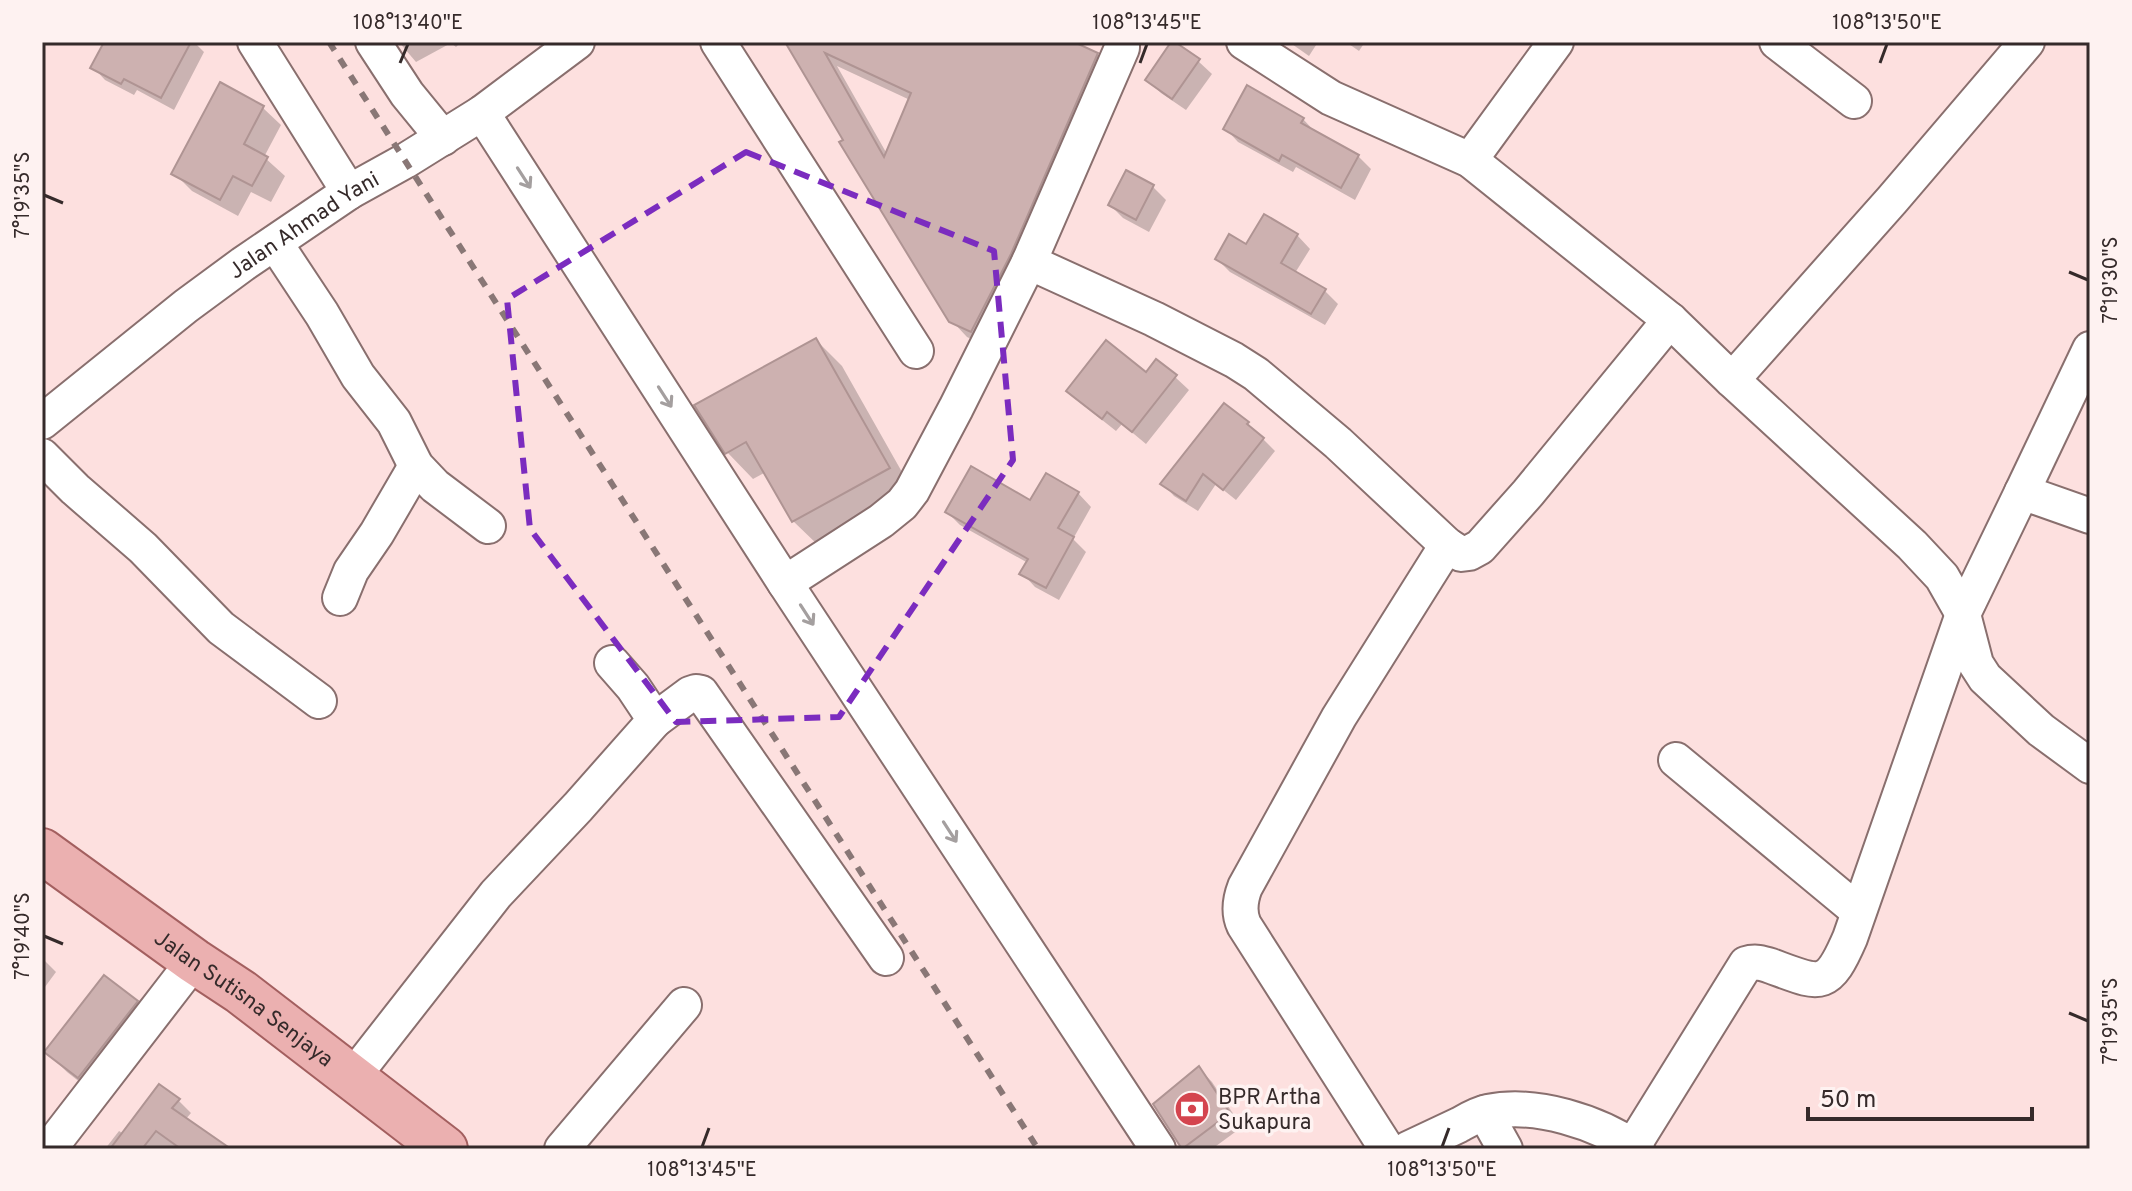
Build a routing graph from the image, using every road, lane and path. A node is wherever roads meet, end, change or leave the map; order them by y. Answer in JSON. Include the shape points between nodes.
{"nodes":[{"id":1,"x":255,"y":42,"type":"edge"},
{"id":2,"x":373,"y":42,"type":"edge"},
{"id":3,"x":577,"y":42,"type":"edge"},
{"id":4,"x":718,"y":42,"type":"edge"},
{"id":5,"x":1122,"y":42,"type":"edge"},
{"id":6,"x":1244,"y":42,"type":"edge"},
{"id":7,"x":1556,"y":42,"type":"edge"},
{"id":8,"x":1777,"y":42,"type":"edge"},
{"id":9,"x":2027,"y":42,"type":"edge"},
{"id":10,"x":1854,"y":101,"type":"dead end"},
{"id":11,"x":482,"y":113,"type":"junction"},
{"id":12,"x":443,"y":138,"type":"junction"},
{"id":13,"x":1470,"y":160,"type":"junction"},
{"id":14,"x":364,"y":184,"type":"junction"},
{"id":15,"x":275,"y":243,"type":"junction"},
{"id":16,"x":1029,"y":262,"type":"junction"},
{"id":17,"x":1670,"y":320,"type":"junction"},
{"id":18,"x":2090,"y":349,"type":"edge"},
{"id":19,"x":916,"y":351,"type":"dead end"},
{"id":20,"x":1732,"y":380,"type":"junction"},
{"id":21,"x":42,"y":422,"type":"edge"},
{"id":22,"x":42,"y":456,"type":"edge"},
{"id":23,"x":416,"y":466,"type":"junction"},
{"id":24,"x":2022,"y":492,"type":"junction"},
{"id":25,"x":2090,"y":516,"type":"edge"},
{"id":26,"x":488,"y":526,"type":"dead end"},
{"id":27,"x":1447,"y":545,"type":"junction"},
{"id":28,"x":785,"y":583,"type":"junction"},
{"id":29,"x":340,"y":598,"type":"dead end"},
{"id":30,"x":1963,"y":614,"type":"junction"},
{"id":31,"x":612,"y":663,"type":"dead end"},
{"id":32,"x":319,"y":701,"type":"dead end"},
{"id":33,"x":655,"y":720,"type":"junction"},
{"id":34,"x":1676,"y":760,"type":"dead end"},
{"id":35,"x":2090,"y":766,"type":"edge"},
{"id":36,"x":42,"y":851,"type":"edge"},
{"id":37,"x":1858,"y":911,"type":"junction"},
{"id":38,"x":886,"y":958,"type":"dead end"},
{"id":39,"x":194,"y":961,"type":"junction"},
{"id":40,"x":684,"y":1005,"type":"dead end"},
{"id":41,"x":352,"y":1078,"type":"junction"},
{"id":42,"x":1485,"y":1113,"type":"junction"},
{"id":43,"x":1635,"y":1148,"type":"edge"},
{"id":44,"x":49,"y":1149,"type":"edge"},
{"id":45,"x":445,"y":1149,"type":"edge"},
{"id":46,"x":562,"y":1149,"type":"edge"},
{"id":47,"x":1158,"y":1149,"type":"edge"},
{"id":48,"x":1387,"y":1149,"type":"edge"},
{"id":49,"x":1408,"y":1149,"type":"edge"},
{"id":50,"x":1505,"y":1149,"type":"edge"}],
"edges":[{"from":1,"to":14,"type":"street"},
{"from":2,"to":12,"type":"street"},
{"from":3,"to":11,"type":"street","name":"Jalan Ahmad Yani"},
{"from":4,"to":19,"type":"street"},
{"from":5,"to":16,"type":"street"},
{"from":6,"to":13,"type":"street","via":[[1331,98]]},
{"from":7,"to":13,"type":"street"},
{"from":8,"to":10,"type":"street"},
{"from":9,"to":20,"type":"street"},
{"from":11,"to":12,"type":"street","name":"Jalan Ahmad Yani"},
{"from":11,"to":28,"type":"street","one_way":true},
{"from":12,"to":14,"type":"street","name":"Jalan Ahmad Yani"},
{"from":13,"to":17,"type":"street"},
{"from":14,"to":15,"type":"street","name":"Jalan Ahmad Yani"},
{"from":15,"to":21,"type":"street","name":"Jalan Ahmad Yani","via":[[186,306]]},
{"from":15,"to":23,"type":"street","via":[[358,376],[394,422]]},
{"from":16,"to":27,"type":"street","via":[[1154,319],[1256,374]]},
{"from":16,"to":28,"type":"street","via":[[912,491],[862,534]]},
{"from":17,"to":20,"type":"street"},
{"from":17,"to":27,"type":"street","via":[[1480,547],[1459,554]]},
{"from":18,"to":24,"type":"street"},
{"from":20,"to":30,"type":"street","via":[[1912,545],[1942,577]]},
{"from":22,"to":32,"type":"street","via":[[221,628]]},
{"from":23,"to":26,"type":"street"},
{"from":23,"to":29,"type":"street"},
{"from":24,"to":25,"type":"street"},
{"from":24,"to":30,"type":"street"},
{"from":27,"to":48,"type":"street","via":[[1332,729],[1240,904],[1244,925]]},
{"from":28,"to":47,"type":"street","one_way":true},
{"from":30,"to":35,"type":"street","via":[[1985,678]]},
{"from":30,"to":37,"type":"street"},
{"from":31,"to":33,"type":"street"},
{"from":33,"to":38,"type":"street","via":[[690,694],[701,693]]},
{"from":33,"to":41,"type":"street","via":[[496,894]]},
{"from":34,"to":37,"type":"street"},
{"from":36,"to":39,"type":"main road","name":"Jalan Sutisna Senjaya"},
{"from":37,"to":43,"type":"street","via":[[1838,962],[1821,980],[1746,964]]},
{"from":39,"to":41,"type":"main road","name":"Jalan Sutisna Senjaya"},
{"from":39,"to":44,"type":"street"},
{"from":40,"to":46,"type":"street"},
{"from":41,"to":45,"type":"main road","name":"Jalan Sutisna Senjaya"},
{"from":42,"to":43,"type":"street","via":[[1557,1114]]},
{"from":42,"to":49,"type":"street"},
{"from":42,"to":50,"type":"street"}]}
